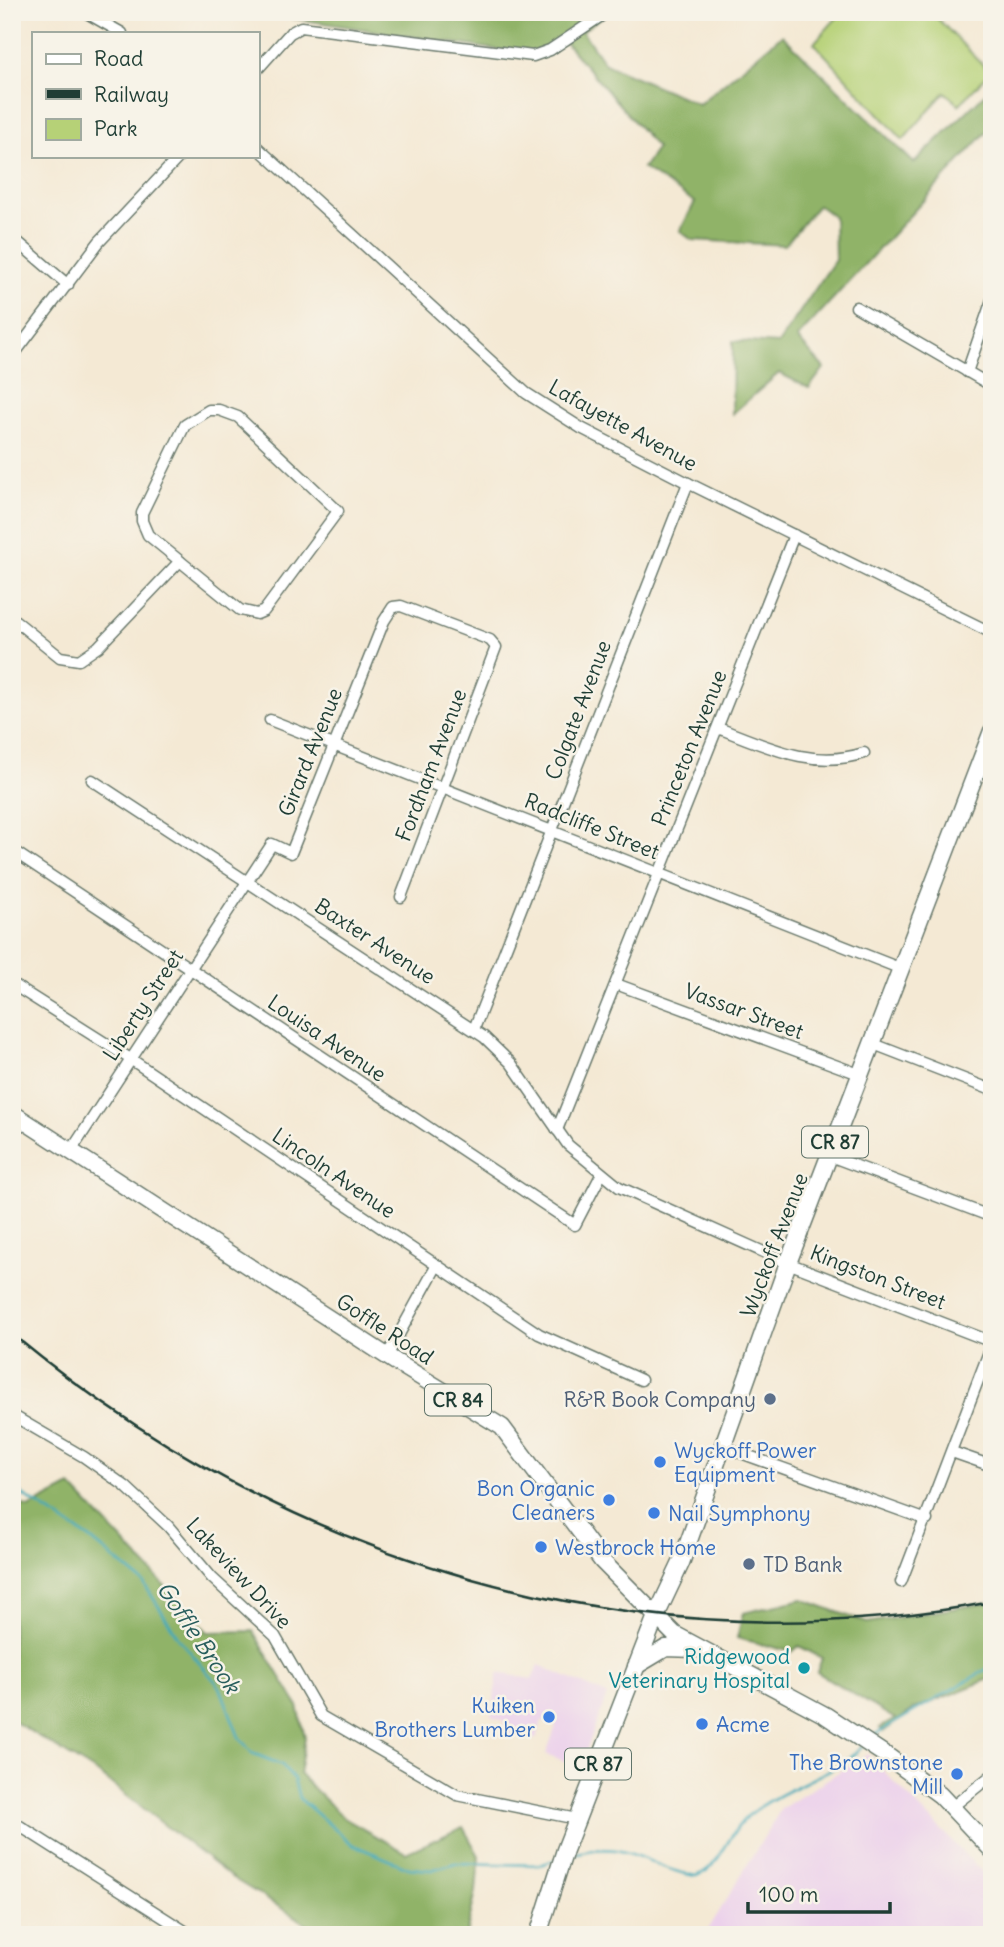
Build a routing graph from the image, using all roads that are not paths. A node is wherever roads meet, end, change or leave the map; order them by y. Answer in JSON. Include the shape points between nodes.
{"nodes":[{"id":1,"x":85,"y":12,"type":"edge"},
{"id":2,"x":607,"y":12,"type":"edge"},
{"id":3,"x":120,"y":32,"type":"edge"},
{"id":4,"x":259,"y":68,"type":"edge"},
{"id":5,"x":259,"y":149,"type":"edge"},
{"id":6,"x":178,"y":158,"type":"edge"},
{"id":7,"x":12,"y":237,"type":"edge"},
{"id":8,"x":68,"y":285,"type":"junction"},
{"id":9,"x":992,"y":300,"type":"edge"},
{"id":10,"x":856,"y":306,"type":"dead end"},
{"id":11,"x":12,"y":357,"type":"edge"},
{"id":12,"x":967,"y":372,"type":"junction"},
{"id":13,"x":992,"y":386,"type":"edge"},
{"id":14,"x":688,"y":483,"type":"junction"},
{"id":15,"x":794,"y":535,"type":"junction"},
{"id":16,"x":180,"y":561,"type":"junction"},
{"id":17,"x":12,"y":618,"type":"edge"},
{"id":18,"x":992,"y":632,"type":"edge"},
{"id":19,"x":496,"y":647,"type":"joint"},
{"id":20,"x":270,"y":720,"type":"dead end"},
{"id":21,"x":718,"y":728,"type":"junction"},
{"id":22,"x":992,"y":731,"type":"edge"},
{"id":23,"x":333,"y":745,"type":"junction"},
{"id":24,"x":864,"y":753,"type":"dead end"},
{"id":25,"x":92,"y":780,"type":"dead end"},
{"id":26,"x":443,"y":788,"type":"junction"},
{"id":27,"x":551,"y":831,"type":"junction"},
{"id":28,"x":12,"y":850,"type":"edge"},
{"id":29,"x":659,"y":874,"type":"junction"},
{"id":30,"x":246,"y":880,"type":"junction"},
{"id":31,"x":401,"y":897,"type":"dead end"},
{"id":32,"x":900,"y":968,"type":"junction"},
{"id":33,"x":190,"y":969,"type":"junction"},
{"id":34,"x":12,"y":984,"type":"edge"},
{"id":35,"x":616,"y":984,"type":"junction"},
{"id":36,"x":474,"y":1029,"type":"junction"},
{"id":37,"x":871,"y":1043,"type":"junction"},
{"id":38,"x":132,"y":1060,"type":"junction"},
{"id":39,"x":859,"y":1074,"type":"junction"},
{"id":40,"x":992,"y":1090,"type":"edge"},
{"id":41,"x":12,"y":1112,"type":"edge"},
{"id":42,"x":557,"y":1130,"type":"junction"},
{"id":43,"x":71,"y":1151,"type":"junction"},
{"id":44,"x":830,"y":1156,"type":"junction"},
{"id":45,"x":601,"y":1175,"type":"junction"},
{"id":46,"x":992,"y":1217,"type":"edge"},
{"id":47,"x":788,"y":1263,"type":"junction"},
{"id":48,"x":437,"y":1265,"type":"junction"},
{"id":49,"x":992,"y":1343,"type":"edge"},
{"id":50,"x":387,"y":1356,"type":"junction"},
{"id":51,"x":641,"y":1380,"type":"dead end"},
{"id":52,"x":12,"y":1415,"type":"edge"},
{"id":53,"x":724,"y":1447,"type":"junction"},
{"id":54,"x":952,"y":1452,"type":"junction"},
{"id":55,"x":992,"y":1466,"type":"edge"},
{"id":56,"x":924,"y":1519,"type":"junction"},
{"id":57,"x":901,"y":1583,"type":"dead end"},
{"id":58,"x":656,"y":1616,"type":"junction"},
{"id":59,"x":704,"y":1650,"type":"junction"},
{"id":60,"x":636,"y":1666,"type":"junction"},
{"id":61,"x":992,"y":1775,"type":"edge"},
{"id":62,"x":952,"y":1807,"type":"junction"},
{"id":63,"x":576,"y":1819,"type":"junction"},
{"id":64,"x":12,"y":1821,"type":"edge"},
{"id":65,"x":992,"y":1850,"type":"edge"},
{"id":66,"x":191,"y":1935,"type":"edge"},
{"id":67,"x":538,"y":1935,"type":"edge"}],
"edges":[{"from":1,"to":3,"type":"street"},
{"from":2,"to":4,"type":"street","via":[[550,50],[533,56],[301,27]]},
{"from":5,"to":14,"type":"street","name":"Lafayette Avenue","via":[[526,393],[581,428]]},
{"from":6,"to":8,"type":"street","via":[[99,242]]},
{"from":7,"to":8,"type":"street"},
{"from":8,"to":11,"type":"street"},
{"from":9,"to":12,"type":"street"},
{"from":10,"to":12,"type":"street"},
{"from":12,"to":13,"type":"street"},
{"from":14,"to":15,"type":"street","name":"Lafayette Avenue"},
{"from":14,"to":27,"type":"street","name":"Colgate Avenue"},
{"from":15,"to":18,"type":"street","name":"Lafayette Avenue"},
{"from":15,"to":21,"type":"street","name":"Princeton Avenue"},
{"from":16,"to":16,"type":"street","via":[[148,535],[142,513],[185,425],[209,410],[237,417],[338,511],[264,611],[257,614],[245,613]]},
{"from":16,"to":17,"type":"street","via":[[98,647],[79,660],[60,657]]},
{"from":19,"to":23,"type":"street","name":"Girard Avenue","via":[[466,631],[393,607]]},
{"from":19,"to":26,"type":"street","name":"Fordham Avenue"},
{"from":20,"to":23,"type":"street","name":"Radcliffe Street"},
{"from":21,"to":24,"type":"street","via":[[805,759]]},
{"from":21,"to":29,"type":"street","name":"Princeton Avenue"},
{"from":22,"to":32,"type":"main road","name":"Wyckoff Avenue","number":"CR 87"},
{"from":23,"to":26,"type":"street","name":"Radcliffe Street"},
{"from":23,"to":30,"type":"street","name":"Girard Avenue","via":[[291,853],[272,844]]},
{"from":25,"to":30,"type":"street","name":"Baxter Avenue"},
{"from":26,"to":27,"type":"street","name":"Radcliffe Street"},
{"from":26,"to":31,"type":"street","name":"Fordham Avenue"},
{"from":27,"to":29,"type":"street","name":"Radcliffe Street"},
{"from":27,"to":36,"type":"street","name":"Colgate Avenue"},
{"from":28,"to":33,"type":"street","name":"Louisa Avenue"},
{"from":29,"to":32,"type":"street","name":"Radcliffe Street"},
{"from":29,"to":35,"type":"street","name":"Princeton Avenue"},
{"from":30,"to":33,"type":"street","name":"Liberty Street"},
{"from":30,"to":36,"type":"street","name":"Baxter Avenue"},
{"from":32,"to":37,"type":"main road","name":"Wyckoff Avenue","number":"CR 87"},
{"from":33,"to":38,"type":"street","name":"Liberty Street"},
{"from":33,"to":45,"type":"street","name":"Louisa Avenue","via":[[575,1225]]},
{"from":34,"to":38,"type":"street","name":"Lincoln Avenue"},
{"from":35,"to":39,"type":"street","name":"Vassar Street"},
{"from":35,"to":42,"type":"street","name":"Princeton Avenue"},
{"from":36,"to":42,"type":"street","name":"Baxter Avenue","via":[[511,1063]]},
{"from":37,"to":39,"type":"main road","name":"Wyckoff Avenue","number":"CR 87"},
{"from":37,"to":40,"type":"street"},
{"from":38,"to":43,"type":"street","name":"Liberty Street"},
{"from":38,"to":48,"type":"street","name":"Lincoln Avenue"},
{"from":39,"to":44,"type":"main road","name":"Wyckoff Avenue","number":"CR 87"},
{"from":41,"to":43,"type":"main road","name":"Goffle Road","number":"CR 84"},
{"from":42,"to":45,"type":"street","name":"Baxter Avenue"},
{"from":43,"to":50,"type":"main road","name":"Goffle Road","number":"CR 84"},
{"from":44,"to":46,"type":"street"},
{"from":44,"to":47,"type":"main road","name":"Wyckoff Avenue","number":"CR 87"},
{"from":45,"to":47,"type":"street","name":"Kingston Street","via":[[637,1197]]},
{"from":47,"to":49,"type":"street","name":"Kingston Street"},
{"from":47,"to":53,"type":"main road","name":"Wyckoff Avenue","number":"CR 87"},
{"from":48,"to":50,"type":"street"},
{"from":48,"to":51,"type":"street","name":"Lincoln Avenue","via":[[539,1334]]},
{"from":49,"to":54,"type":"street"},
{"from":50,"to":58,"type":"main road","name":"Goffle Road","number":"CR 84","via":[[502,1427],[602,1561]]},
{"from":52,"to":63,"type":"street","name":"Lakeview Drive","via":[[84,1457],[168,1525],[212,1578],[275,1636],[321,1716],[457,1795]]},
{"from":53,"to":56,"type":"street"},
{"from":53,"to":58,"type":"main road","name":"Wyckoff Avenue","number":"CR 87"},
{"from":54,"to":55,"type":"street"},
{"from":54,"to":56,"type":"street"},
{"from":56,"to":57,"type":"street"},
{"from":58,"to":59,"type":"main road","name":"Goffle Road","number":"CR 84","via":[[674,1634]]},
{"from":58,"to":60,"type":"main road","number":"CR 87"},
{"from":59,"to":60,"type":"main road","via":[[666,1648]]},
{"from":59,"to":62,"type":"main road","name":"Goffle Road","number":"CR 84","via":[[857,1736]]},
{"from":60,"to":63,"type":"main road","number":"CR 87"},
{"from":61,"to":62,"type":"street"},
{"from":62,"to":65,"type":"main road","name":"Goffle Road","number":"CR 84"},
{"from":63,"to":67,"type":"main road","number":"CR 87"},
{"from":64,"to":66,"type":"street"}]}
